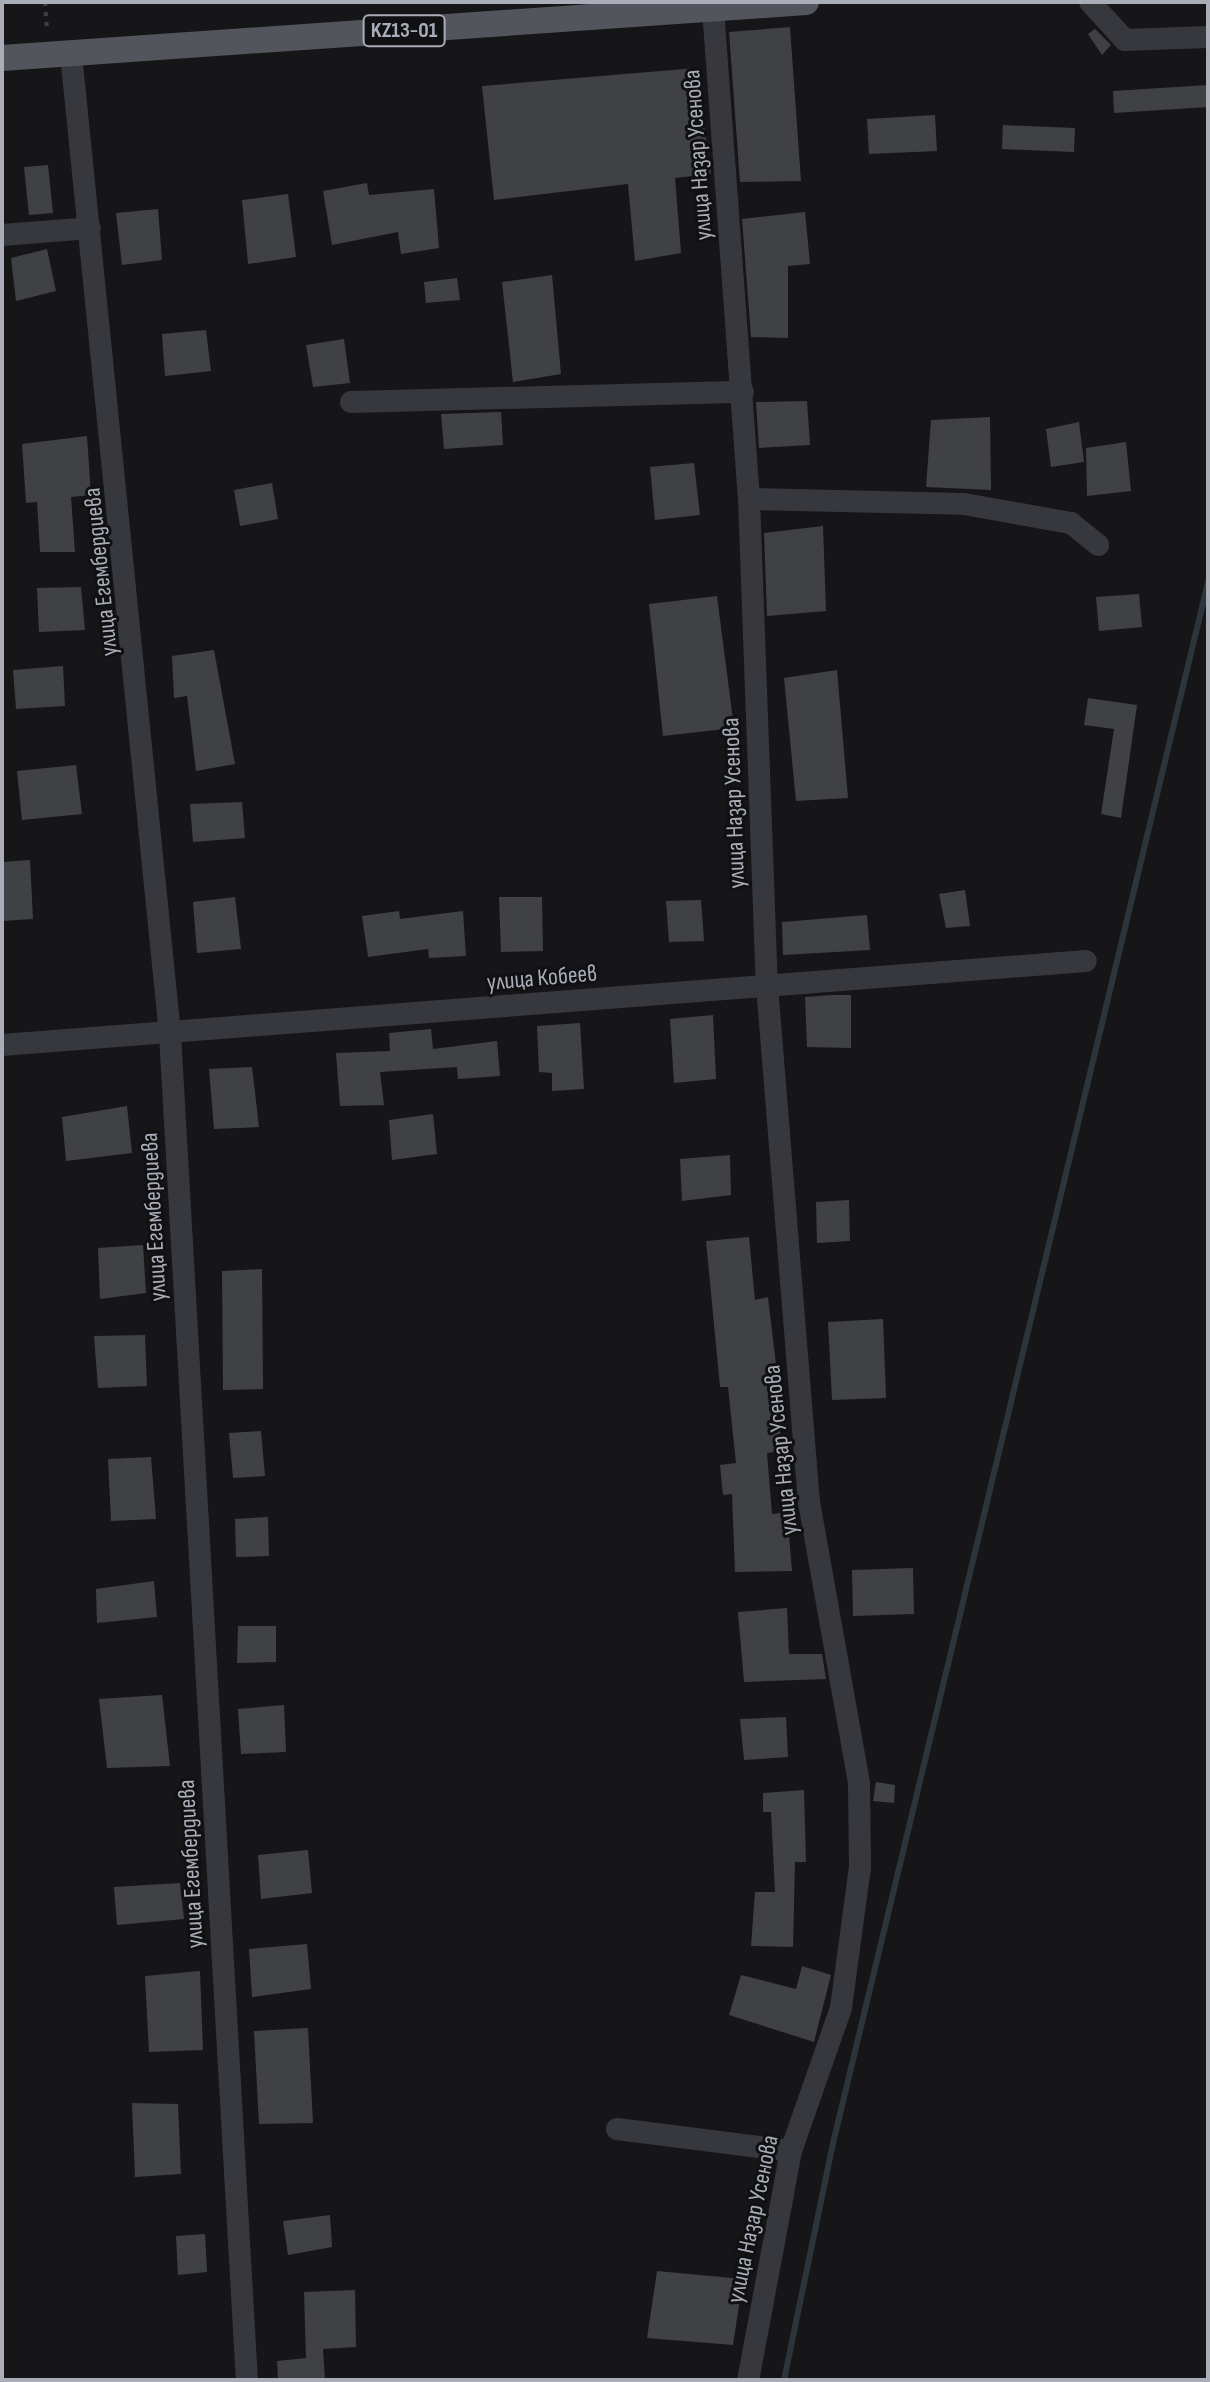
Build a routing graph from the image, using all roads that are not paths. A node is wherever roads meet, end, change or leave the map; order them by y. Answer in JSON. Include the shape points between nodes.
{"nodes":[{"id":1,"x":806,"y":2,"type":"edge"},
{"id":2,"x":1090,"y":2,"type":"edge"},
{"id":3,"x":713,"y":9,"type":"junction"},
{"id":4,"x":1208,"y":37,"type":"edge"},
{"id":5,"x":59,"y":55,"type":"junction"},
{"id":6,"x":2,"y":58,"type":"edge"},
{"id":7,"x":90,"y":228,"type":"junction"},
{"id":8,"x":2,"y":235,"type":"edge"},
{"id":9,"x":743,"y":392,"type":"junction"},
{"id":10,"x":351,"y":402,"type":"dead end"},
{"id":11,"x":749,"y":499,"type":"junction"},
{"id":12,"x":1098,"y":545,"type":"dead end"},
{"id":13,"x":1086,"y":961,"type":"dead end"},
{"id":14,"x":767,"y":986,"type":"junction"},
{"id":15,"x":170,"y":1034,"type":"junction"},
{"id":16,"x":2,"y":1045,"type":"edge"},
{"id":17,"x":617,"y":2129,"type":"dead end"},
{"id":18,"x":791,"y":2151,"type":"junction"},
{"id":19,"x":247,"y":2380,"type":"edge"},
{"id":20,"x":748,"y":2380,"type":"edge"}],
"edges":[{"from":1,"to":3,"type":"main road","number":"KZ13-01"},
{"from":2,"to":4,"type":"street","via":[[1125,40]]},
{"from":3,"to":5,"type":"main road","number":"KZ13-01"},
{"from":3,"to":9,"type":"street","name":"улица Назар Усенова"},
{"from":5,"to":6,"type":"main road","number":"KZ13-01"},
{"from":5,"to":7,"type":"street","name":"улица Егембердиева"},
{"from":7,"to":8,"type":"street"},
{"from":7,"to":15,"type":"street","name":"улица Егембердиева"},
{"from":9,"to":10,"type":"street"},
{"from":9,"to":11,"type":"street","name":"улица Назар Усенова"},
{"from":11,"to":12,"type":"street","via":[[964,504],[1071,523]]},
{"from":11,"to":14,"type":"street","name":"улица Назар Усенова"},
{"from":13,"to":14,"type":"street","name":"улица Кобеев"},
{"from":14,"to":15,"type":"street","name":"улица Кобеев"},
{"from":14,"to":18,"type":"street","name":"улица Назар Усенова","via":[[809,1502],[859,1784],[860,1867],[841,2008]]},
{"from":15,"to":16,"type":"street","name":"улица Кобеев"},
{"from":15,"to":19,"type":"street","name":"улица Егембердиева"},
{"from":17,"to":18,"type":"street"},
{"from":18,"to":20,"type":"street","name":"улица Назар Усенова"}]}
